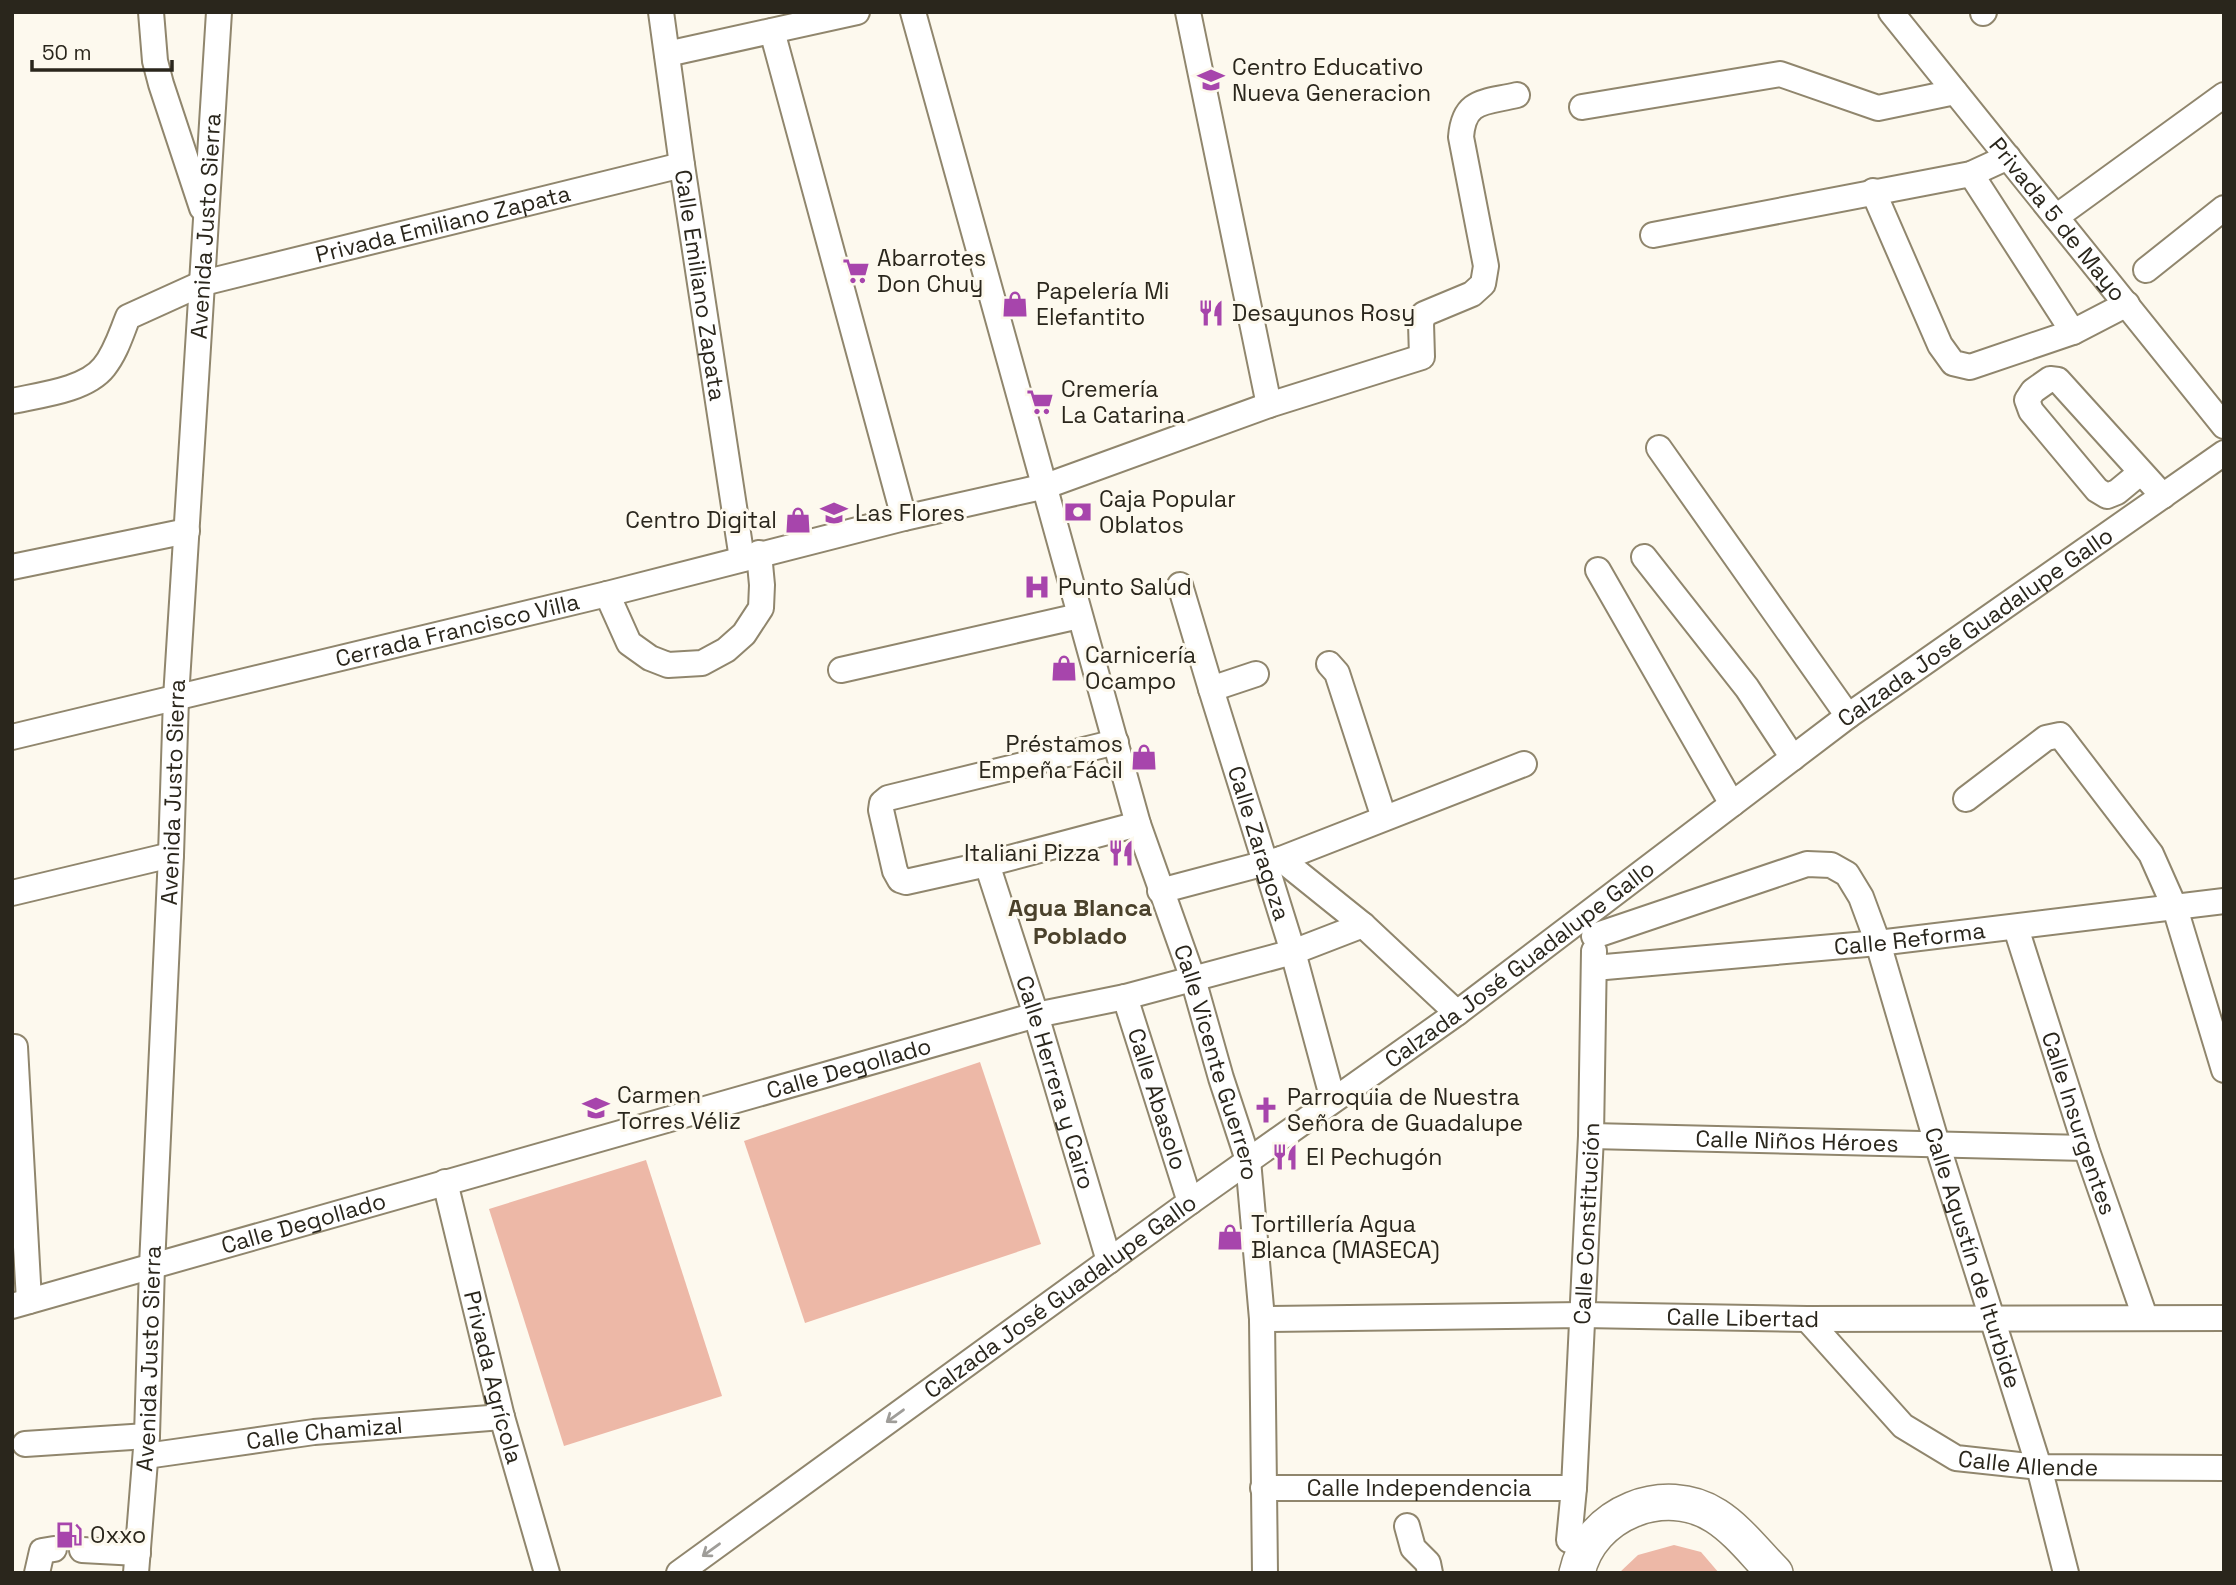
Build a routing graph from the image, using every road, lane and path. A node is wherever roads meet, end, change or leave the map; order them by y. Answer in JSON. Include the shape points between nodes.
{"nodes":[{"id":1,"x":151,"y":12,"type":"edge"},
{"id":2,"x":219,"y":12,"type":"edge"},
{"id":3,"x":661,"y":12,"type":"edge"},
{"id":4,"x":857,"y":12,"type":"edge"},
{"id":5,"x":913,"y":12,"type":"edge"},
{"id":6,"x":1188,"y":12,"type":"edge"},
{"id":7,"x":1891,"y":12,"type":"edge"},
{"id":8,"x":772,"y":31,"type":"junction"},
{"id":9,"x":667,"y":54,"type":"junction"},
{"id":10,"x":1955,"y":92,"type":"junction"},
{"id":11,"x":1517,"y":95,"type":"dead end"},
{"id":12,"x":2224,"y":95,"type":"edge"},
{"id":13,"x":1582,"y":107,"type":"dead end"},
{"id":14,"x":2008,"y":158,"type":"junction"},
{"id":15,"x":682,"y":165,"type":"junction"},
{"id":16,"x":1971,"y":174,"type":"junction"},
{"id":17,"x":1873,"y":191,"type":"junction"},
{"id":18,"x":2224,"y":208,"type":"edge"},
{"id":19,"x":2056,"y":217,"type":"junction"},
{"id":20,"x":206,"y":219,"type":"junction"},
{"id":21,"x":1653,"y":234,"type":"dead end"},
{"id":22,"x":2146,"y":270,"type":"dead end"},
{"id":23,"x":203,"y":283,"type":"junction"},
{"id":24,"x":2127,"y":304,"type":"junction"},
{"id":25,"x":2073,"y":332,"type":"junction"},
{"id":26,"x":12,"y":401,"type":"edge"},
{"id":27,"x":1269,"y":405,"type":"junction"},
{"id":28,"x":2224,"y":426,"type":"edge"},
{"id":29,"x":1659,"y":448,"type":"dead end"},
{"id":30,"x":2221,"y":459,"type":"edge"},
{"id":31,"x":2140,"y":473,"type":"junction"},
{"id":32,"x":1046,"y":486,"type":"junction"},
{"id":33,"x":2163,"y":496,"type":"junction"},
{"id":34,"x":904,"y":518,"type":"junction"},
{"id":35,"x":187,"y":531,"type":"junction"},
{"id":36,"x":751,"y":556,"type":"junction"},
{"id":37,"x":1644,"y":557,"type":"dead end"},
{"id":38,"x":12,"y":567,"type":"edge"},
{"id":39,"x":1598,"y":570,"type":"dead end"},
{"id":40,"x":1180,"y":585,"type":"dead end"},
{"id":41,"x":607,"y":594,"type":"junction"},
{"id":42,"x":1079,"y":615,"type":"junction"},
{"id":43,"x":1329,"y":664,"type":"dead end"},
{"id":44,"x":841,"y":670,"type":"dead end"},
{"id":45,"x":1256,"y":674,"type":"dead end"},
{"id":46,"x":1211,"y":689,"type":"junction"},
{"id":47,"x":176,"y":698,"type":"junction"},
{"id":48,"x":1848,"y":716,"type":"junction"},
{"id":49,"x":12,"y":737,"type":"edge"},
{"id":50,"x":1116,"y":742,"type":"junction"},
{"id":51,"x":1793,"y":758,"type":"junction"},
{"id":52,"x":1524,"y":764,"type":"dead end"},
{"id":53,"x":1966,"y":799,"type":"dead end"},
{"id":54,"x":1732,"y":804,"type":"junction"},
{"id":55,"x":1384,"y":818,"type":"junction"},
{"id":56,"x":1138,"y":824,"type":"junction"},
{"id":57,"x":171,"y":855,"type":"junction"},
{"id":58,"x":1273,"y":861,"type":"junction"},
{"id":59,"x":987,"y":864,"type":"junction"},
{"id":60,"x":1160,"y":891,"type":"junction"},
{"id":61,"x":12,"y":892,"type":"edge"},
{"id":62,"x":2224,"y":901,"type":"edge"},
{"id":63,"x":1594,"y":908,"type":"junction"},
{"id":64,"x":2175,"y":908,"type":"junction"},
{"id":65,"x":1363,"y":925,"type":"junction"},
{"id":66,"x":2015,"y":928,"type":"junction"},
{"id":67,"x":1594,"y":936,"type":"junction"},
{"id":68,"x":1878,"y":943,"type":"junction"},
{"id":69,"x":1293,"y":952,"type":"junction"},
{"id":70,"x":1594,"y":968,"type":"junction"},
{"id":71,"x":1193,"y":979,"type":"junction"},
{"id":72,"x":1125,"y":997,"type":"junction"},
{"id":73,"x":1457,"y":1013,"type":"junction"},
{"id":74,"x":1036,"y":1015,"type":"junction"},
{"id":75,"x":15,"y":1047,"type":"dead end"},
{"id":76,"x":2224,"y":1070,"type":"edge"},
{"id":77,"x":1333,"y":1100,"type":"junction"},
{"id":78,"x":1591,"y":1136,"type":"junction"},
{"id":79,"x":1937,"y":1144,"type":"junction"},
{"id":80,"x":2086,"y":1148,"type":"junction"},
{"id":81,"x":1248,"y":1160,"type":"junction"},
{"id":82,"x":445,"y":1182,"type":"junction"},
{"id":83,"x":1190,"y":1202,"type":"junction"},
{"id":84,"x":1109,"y":1261,"type":"junction"},
{"id":85,"x":152,"y":1266,"type":"junction"},
{"id":86,"x":21,"y":1304,"type":"edge"},
{"id":87,"x":1583,"y":1315,"type":"junction"},
{"id":88,"x":2145,"y":1317,"type":"junction"},
{"id":89,"x":2224,"y":1318,"type":"edge"},
{"id":90,"x":1262,"y":1319,"type":"junction"},
{"id":91,"x":1807,"y":1319,"type":"junction"},
{"id":92,"x":1993,"y":1319,"type":"junction"},
{"id":93,"x":502,"y":1417,"type":"junction"},
{"id":94,"x":25,"y":1444,"type":"dead end"},
{"id":95,"x":147,"y":1446,"type":"junction"},
{"id":96,"x":2039,"y":1467,"type":"junction"},
{"id":97,"x":2224,"y":1468,"type":"edge"},
{"id":98,"x":1262,"y":1488,"type":"junction"},
{"id":99,"x":1574,"y":1488,"type":"junction"},
{"id":100,"x":1408,"y":1526,"type":"dead end"},
{"id":101,"x":54,"y":1549,"type":"dead end"},
{"id":102,"x":82,"y":1550,"type":"dead end"},
{"id":103,"x":1573,"y":1557,"type":"edge"},
{"id":104,"x":137,"y":1563,"type":"edge"},
{"id":105,"x":37,"y":1573,"type":"edge"},
{"id":106,"x":547,"y":1573,"type":"edge"},
{"id":107,"x":679,"y":1573,"type":"edge"},
{"id":108,"x":1265,"y":1573,"type":"edge"},
{"id":109,"x":1430,"y":1573,"type":"edge"},
{"id":110,"x":1597,"y":1573,"type":"edge"},
{"id":111,"x":1744,"y":1573,"type":"edge"},
{"id":112,"x":1775,"y":1573,"type":"edge"},
{"id":113,"x":2066,"y":1573,"type":"edge"}],
"edges":[{"from":1,"to":20,"type":"street","via":[[161,84]]},
{"from":2,"to":20,"type":"street","name":"Avenida Justo Sierra"},
{"from":3,"to":9,"type":"street","name":"Calle Emiliano Zapata"},
{"from":4,"to":8,"type":"street"},
{"from":5,"to":32,"type":"street","name":"Calle Vicente Guerrero"},
{"from":6,"to":27,"type":"street"},
{"from":7,"to":10,"type":"street","name":"Privada 5 de Mayo"},
{"from":8,"to":9,"type":"street"},
{"from":8,"to":34,"type":"street"},
{"from":9,"to":15,"type":"street","name":"Calle Emiliano Zapata"},
{"from":10,"to":13,"type":"street","via":[[1878,108],[1780,74]]},
{"from":10,"to":14,"type":"street","name":"Privada 5 de Mayo"},
{"from":11,"to":27,"type":"street","name":"Cerrada Francisco Villa","via":[[1479,104],[1466,111],[1462,121],[1461,137],[1486,266],[1483,284],[1472,294],[1424,314],[1422,357]]},
{"from":12,"to":19,"type":"street"},
{"from":14,"to":16,"type":"street"},
{"from":14,"to":19,"type":"street","name":"Privada 5 de Mayo"},
{"from":15,"to":23,"type":"street","name":"Privada Emiliano Zapata"},
{"from":15,"to":36,"type":"street","name":"Calle Emiliano Zapata"},
{"from":16,"to":17,"type":"street"},
{"from":16,"to":25,"type":"street"},
{"from":17,"to":21,"type":"street"},
{"from":17,"to":25,"type":"street","via":[[1940,345],[1953,363],[1970,367]]},
{"from":18,"to":22,"type":"street"},
{"from":19,"to":24,"type":"street","name":"Privada 5 de Mayo"},
{"from":20,"to":23,"type":"street","name":"Avenida Justo Sierra"},
{"from":23,"to":26,"type":"street","name":"Privada Emiliano Zapata","via":[[128,317],[103,369],[83,384]]},
{"from":23,"to":35,"type":"street","name":"Avenida Justo Sierra"},
{"from":24,"to":25,"type":"street"},
{"from":24,"to":28,"type":"street","name":"Privada 5 de Mayo"},
{"from":27,"to":32,"type":"street","name":"Cerrada Francisco Villa"},
{"from":29,"to":48,"type":"street"},
{"from":30,"to":33,"type":"street","name":"Calzada José Guadalupe Gallo"},
{"from":31,"to":31,"type":"street","via":[[2058,380],[2050,379],[2033,391],[2027,400],[2031,411],[2097,490],[2107,496]]},
{"from":31,"to":33,"type":"street"},
{"from":32,"to":34,"type":"street","name":"Cerrada Francisco Villa"},
{"from":32,"to":42,"type":"street","name":"Calle Vicente Guerrero"},
{"from":33,"to":48,"type":"street","name":"Calzada José Guadalupe Gallo"},
{"from":34,"to":36,"type":"street","name":"Cerrada Francisco Villa"},
{"from":35,"to":38,"type":"street"},
{"from":35,"to":47,"type":"street","name":"Avenida Justo Sierra"},
{"from":36,"to":41,"type":"street","name":"Cerrada Francisco Villa"},
{"from":36,"to":41,"type":"street","name":"Calle Emiliano Zapata","via":[[762,585],[761,608],[744,634],[702,663],[668,665],[629,643]]},
{"from":37,"to":51,"type":"street","via":[[1746,688]]},
{"from":39,"to":54,"type":"street"},
{"from":40,"to":46,"type":"street","name":"Calle Zaragoza"},
{"from":41,"to":47,"type":"street","name":"Cerrada Francisco Villa"},
{"from":42,"to":44,"type":"street"},
{"from":42,"to":50,"type":"street","name":"Calle Vicente Guerrero"},
{"from":43,"to":55,"type":"street","via":[[1337,673]]},
{"from":45,"to":46,"type":"street"},
{"from":46,"to":58,"type":"street","name":"Calle Zaragoza"},
{"from":47,"to":49,"type":"street","name":"Cerrada Francisco Villa"},
{"from":47,"to":57,"type":"street","name":"Avenida Justo Sierra"},
{"from":48,"to":51,"type":"street","name":"Calzada José Guadalupe Gallo"},
{"from":50,"to":56,"type":"street","name":"Calle Vicente Guerrero"},
{"from":50,"to":59,"type":"street","via":[[882,803],[900,880]]},
{"from":51,"to":54,"type":"street","name":"Calzada José Guadalupe Gallo"},
{"from":52,"to":55,"type":"street"},
{"from":53,"to":64,"type":"street","via":[[2046,738],[2060,735],[2151,854]]},
{"from":54,"to":63,"type":"street","name":"Calzada José Guadalupe Gallo"},
{"from":55,"to":58,"type":"street"},
{"from":56,"to":59,"type":"street"},
{"from":56,"to":60,"type":"street","name":"Calle Vicente Guerrero"},
{"from":57,"to":61,"type":"street"},
{"from":57,"to":85,"type":"street","name":"Avenida Justo Sierra"},
{"from":58,"to":60,"type":"street"},
{"from":58,"to":65,"type":"street"},
{"from":58,"to":69,"type":"street","name":"Calle Zaragoza"},
{"from":59,"to":74,"type":"street","name":"Calle Herrera y Cairo"},
{"from":60,"to":71,"type":"street","name":"Calle Vicente Guerrero"},
{"from":62,"to":64,"type":"street","name":"Calle Reforma"},
{"from":63,"to":67,"type":"street","name":"Calle Constitución"},
{"from":63,"to":73,"type":"street","name":"Calzada José Guadalupe Gallo"},
{"from":64,"to":66,"type":"street","name":"Calle Reforma"},
{"from":64,"to":76,"type":"street"},
{"from":65,"to":69,"type":"street","name":"Calle Degollado"},
{"from":65,"to":73,"type":"street"},
{"from":66,"to":68,"type":"street","name":"Calle Reforma"},
{"from":66,"to":80,"type":"street","name":"Calle Insurgentes"},
{"from":67,"to":68,"type":"street","name":"Calle Agustín de Iturbide","via":[[1807,864],[1831,864],[1847,874],[1861,897]]},
{"from":67,"to":70,"type":"street","name":"Calle Constitución"},
{"from":68,"to":70,"type":"street","name":"Calle Reforma"},
{"from":68,"to":79,"type":"street","name":"Calle Agustín de Iturbide"},
{"from":69,"to":71,"type":"street","name":"Calle Degollado"},
{"from":69,"to":77,"type":"street","name":"Calle Zaragoza"},
{"from":70,"to":78,"type":"street","name":"Calle Constitución"},
{"from":71,"to":72,"type":"street","name":"Calle Degollado"},
{"from":71,"to":81,"type":"street","name":"Calle Vicente Guerrero"},
{"from":72,"to":74,"type":"street","name":"Calle Degollado"},
{"from":72,"to":83,"type":"street","name":"Calle Abasolo"},
{"from":73,"to":77,"type":"street","name":"Calzada José Guadalupe Gallo"},
{"from":74,"to":82,"type":"street","name":"Calle Degollado"},
{"from":74,"to":84,"type":"street","name":"Calle Herrera y Cairo"},
{"from":75,"to":86,"type":"street"},
{"from":77,"to":81,"type":"street","name":"Calzada José Guadalupe Gallo"},
{"from":78,"to":79,"type":"street","name":"Calle Niños Héroes"},
{"from":78,"to":87,"type":"street","name":"Calle Constitución"},
{"from":79,"to":80,"type":"street","name":"Calle Niños Héroes"},
{"from":79,"to":92,"type":"street","name":"Calle Agustín de Iturbide"},
{"from":80,"to":88,"type":"street","name":"Calle Insurgentes"},
{"from":81,"to":83,"type":"street","name":"Calzada José Guadalupe Gallo"},
{"from":81,"to":90,"type":"street","name":"Calle Vicente Guerrero"},
{"from":82,"to":85,"type":"street","name":"Calle Degollado"},
{"from":82,"to":93,"type":"street","name":"Privada Agrícola"},
{"from":83,"to":84,"type":"street","name":"Calzada José Guadalupe Gallo"},
{"from":84,"to":107,"type":"street","name":"Calzada José Guadalupe Gallo","one_way":true},
{"from":85,"to":86,"type":"street","name":"Calle Degollado"},
{"from":85,"to":95,"type":"street","name":"Avenida Justo Sierra"},
{"from":87,"to":90,"type":"street","name":"Calle Libertad"},
{"from":87,"to":91,"type":"street","name":"Calle Libertad"},
{"from":87,"to":99,"type":"street","name":"Calle Constitución"},
{"from":88,"to":89,"type":"street","name":"Calle Libertad"},
{"from":88,"to":92,"type":"street","name":"Calle Libertad"},
{"from":90,"to":98,"type":"street","name":"Calle Vicente Guerrero"},
{"from":91,"to":92,"type":"street","name":"Calle Libertad"},
{"from":91,"to":96,"type":"street","name":"Calle Allende","via":[[1903,1426],[1956,1458]]},
{"from":92,"to":96,"type":"street","name":"Calle Agustín de Iturbide"},
{"from":93,"to":95,"type":"street","name":"Calle Chamizal"},
{"from":93,"to":106,"type":"street","name":"Privada Agrícola"},
{"from":94,"to":95,"type":"street","name":"Calle Chamizal"},
{"from":95,"to":104,"type":"street","name":"Avenida Justo Sierra"},
{"from":96,"to":97,"type":"street","name":"Calle Allende"},
{"from":96,"to":113,"type":"street","name":"Calle Agustín de Iturbide"},
{"from":98,"to":99,"type":"street","name":"Calle Independencia"},
{"from":98,"to":108,"type":"street","name":"Calle Vicente Guerrero"},
{"from":99,"to":103,"type":"street","name":"Calle Constitución"},
{"from":100,"to":109,"type":"street","via":[[1413,1548],[1429,1563]]},
{"from":101,"to":105,"type":"street","via":[[42,1551]]},
{"from":102,"to":104,"type":"street"},
{"from":103,"to":112,"type":"highway","via":[[1612,1521],[1637,1507],[1664,1502],[1690,1505],[1715,1515]]},
{"from":110,"to":111,"type":"highway","via":[[1607,1552],[1623,1537],[1643,1526],[1668,1521],[1718,1539]]}]}
